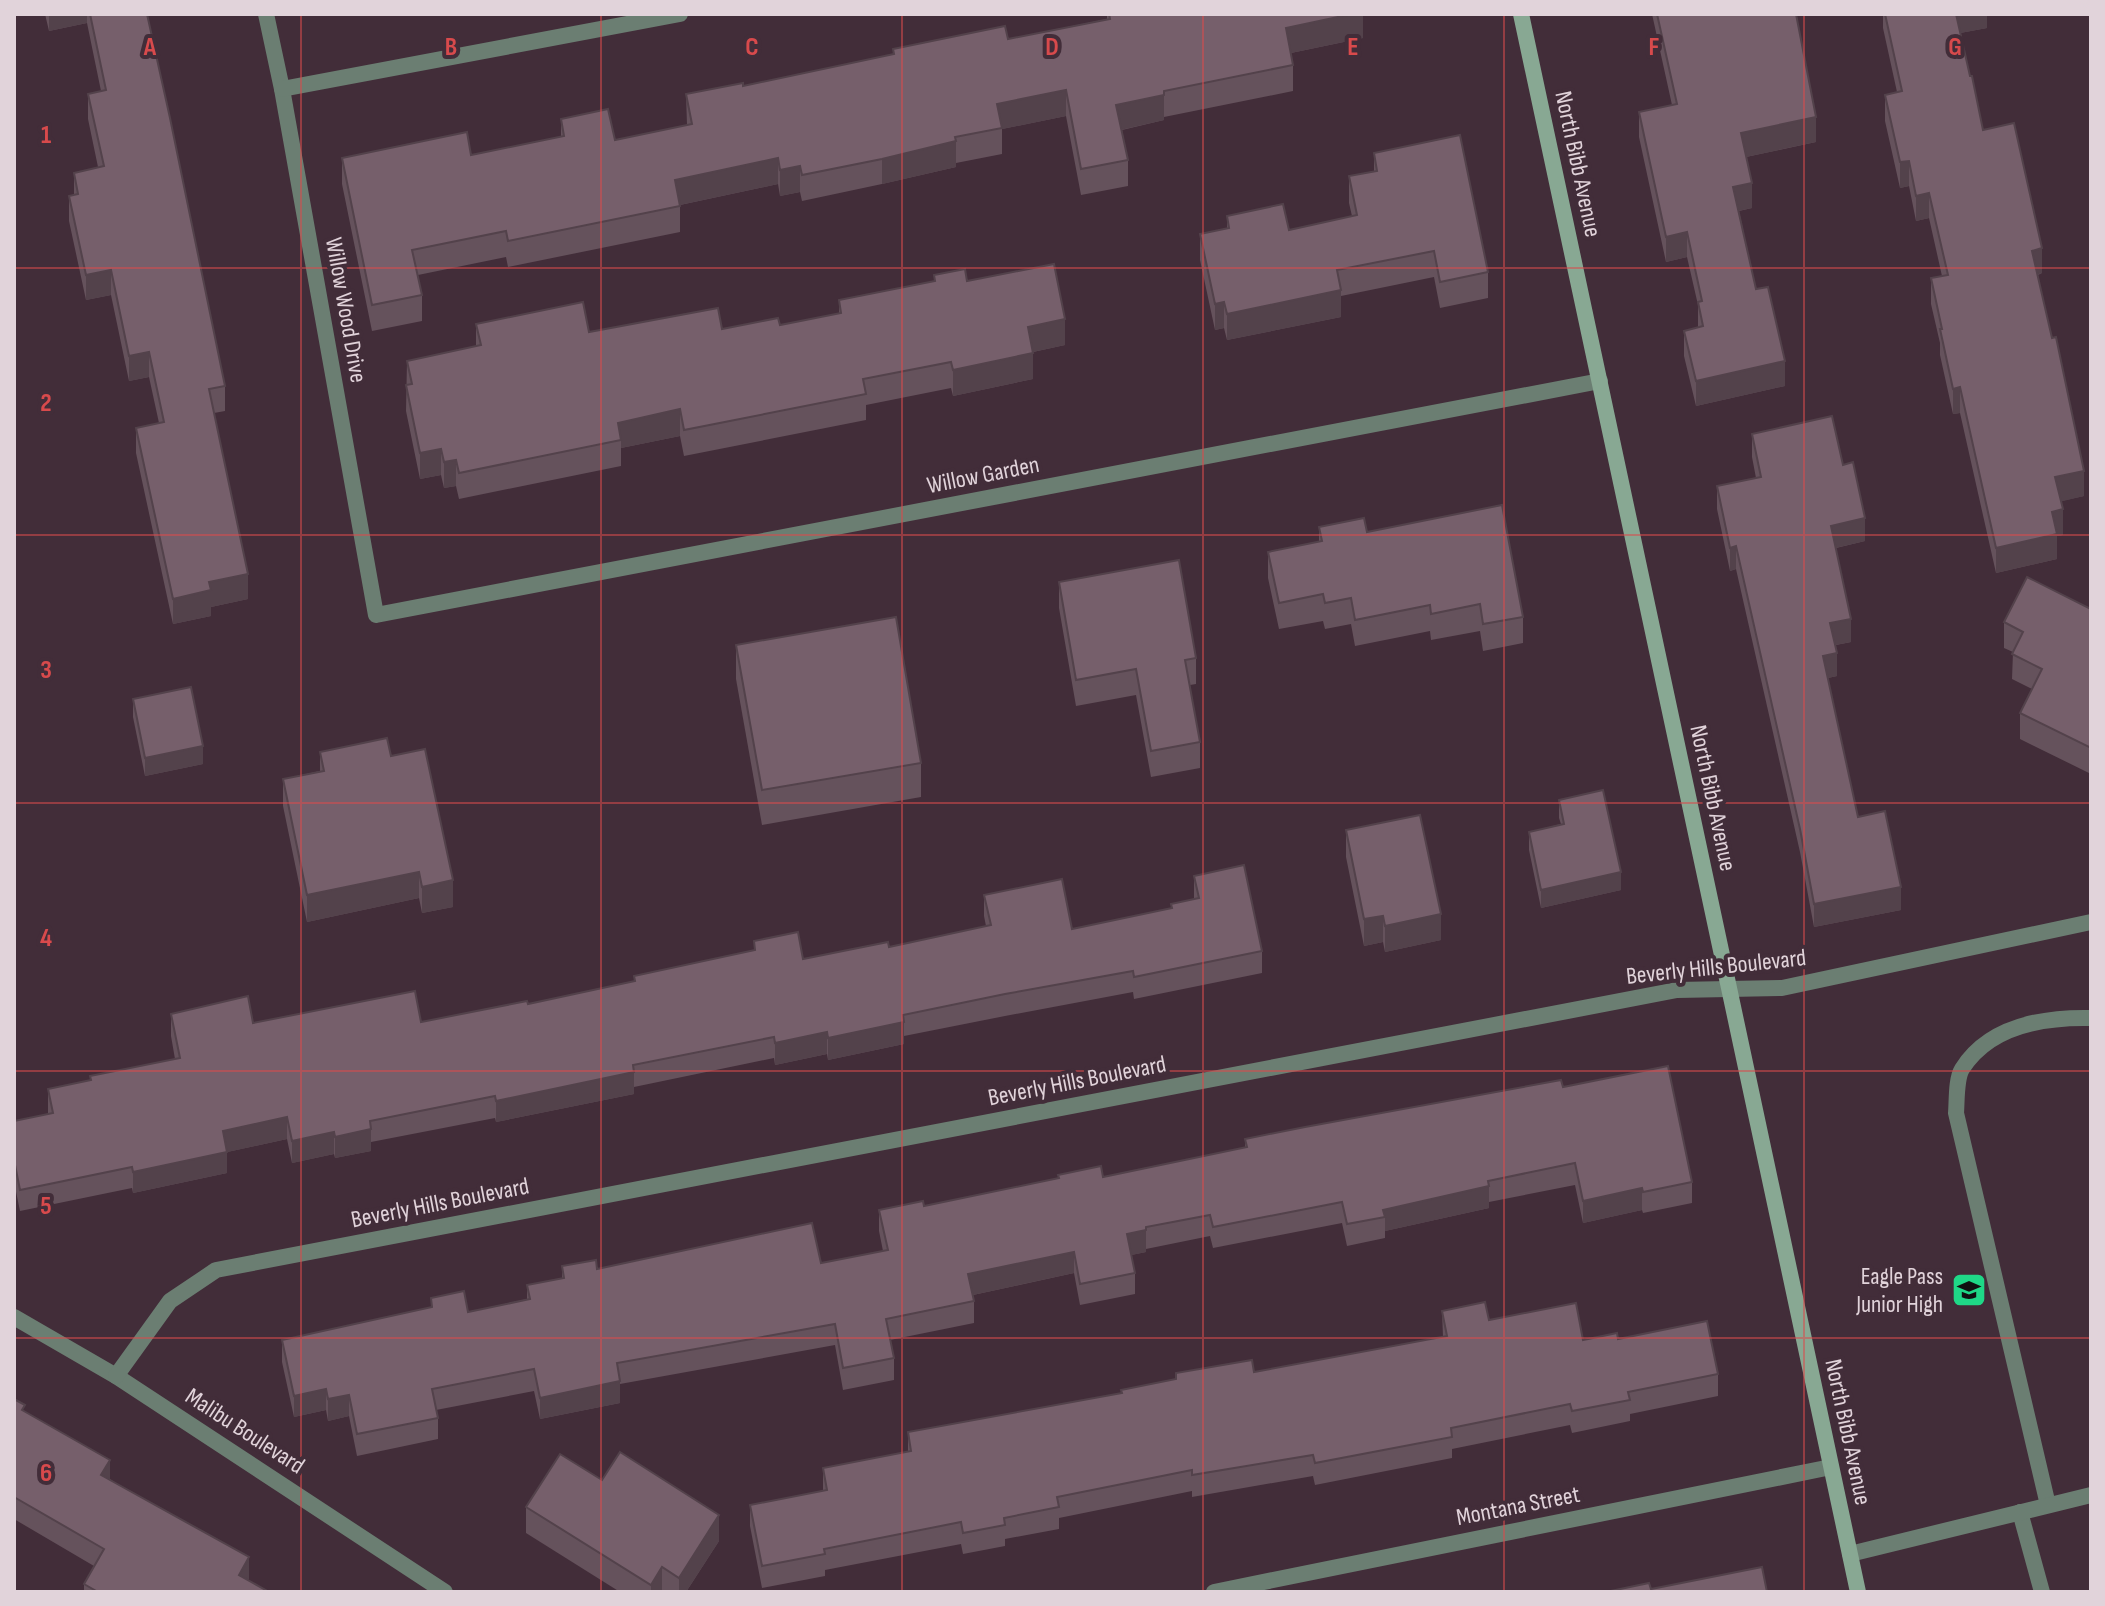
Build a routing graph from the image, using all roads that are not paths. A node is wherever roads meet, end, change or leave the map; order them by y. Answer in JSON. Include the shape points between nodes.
{"nodes":[{"id":1,"x":266,"y":14,"type":"edge"},
{"id":2,"x":680,"y":14,"type":"edge"},
{"id":3,"x":1521,"y":14,"type":"edge"},
{"id":4,"x":282,"y":89,"type":"junction"},
{"id":5,"x":1600,"y":381,"type":"junction"},
{"id":6,"x":376,"y":615,"type":"joint"},
{"id":7,"x":2091,"y":922,"type":"edge"},
{"id":8,"x":1730,"y":991,"type":"junction"},
{"id":9,"x":2091,"y":1018,"type":"edge"},
{"id":10,"x":14,"y":1317,"type":"edge"},
{"id":11,"x":116,"y":1376,"type":"junction"},
{"id":12,"x":1831,"y":1467,"type":"junction"},
{"id":13,"x":2091,"y":1495,"type":"edge"},
{"id":14,"x":2048,"y":1505,"type":"junction"},
{"id":15,"x":2020,"y":1512,"type":"junction"},
{"id":16,"x":1850,"y":1554,"type":"junction"},
{"id":17,"x":445,"y":1592,"type":"edge"},
{"id":18,"x":1214,"y":1592,"type":"edge"},
{"id":19,"x":1858,"y":1592,"type":"edge"},
{"id":20,"x":2042,"y":1592,"type":"edge"}],
"edges":[{"from":1,"to":4,"type":"street","name":"Willow Wood Drive"},
{"from":2,"to":4,"type":"street"},
{"from":3,"to":5,"type":"main road","name":"North Bibb Avenue"},
{"from":4,"to":6,"type":"street","name":"Willow Wood Drive"},
{"from":5,"to":6,"type":"street","name":"Willow Garden"},
{"from":5,"to":8,"type":"main road","name":"North Bibb Avenue"},
{"from":7,"to":8,"type":"street","name":"Beverly Hills Boulevard","via":[[1782,988]]},
{"from":8,"to":11,"type":"street","name":"Beverly Hills Boulevard","via":[[1677,990],[216,1270],[170,1301]]},
{"from":8,"to":12,"type":"main road","name":"North Bibb Avenue"},
{"from":9,"to":14,"type":"street","via":[[2061,1017],[1990,1039],[1960,1071],[1956,1113]]},
{"from":10,"to":11,"type":"street","name":"Malibu Boulevard"},
{"from":11,"to":17,"type":"street","name":"Malibu Boulevard"},
{"from":12,"to":16,"type":"main road","name":"North Bibb Avenue"},
{"from":12,"to":18,"type":"street","name":"Montana Street"},
{"from":13,"to":14,"type":"street"},
{"from":14,"to":15,"type":"street"},
{"from":15,"to":16,"type":"street"},
{"from":15,"to":20,"type":"street"},
{"from":16,"to":19,"type":"main road","name":"North Bibb Avenue"}]}
